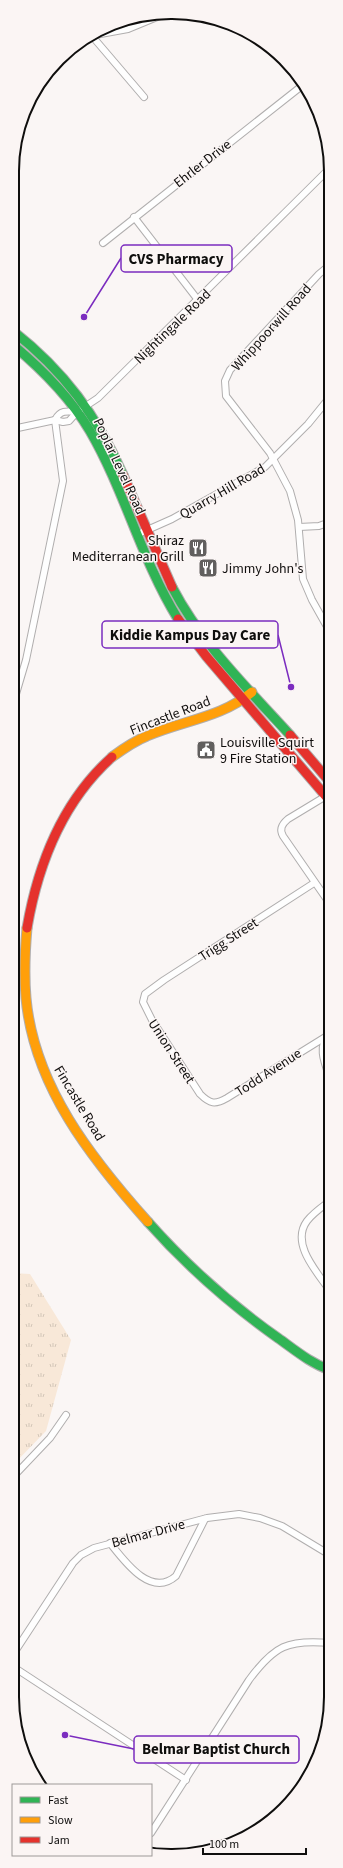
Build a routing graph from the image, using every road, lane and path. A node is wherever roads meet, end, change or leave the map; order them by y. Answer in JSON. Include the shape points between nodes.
{"nodes":[{"id":1,"x":148,"y":21,"type":"edge"},
{"id":2,"x":109,"y":33,"type":"edge"},
{"id":3,"x":95,"y":39,"type":"edge"},
{"id":4,"x":299,"y":88,"type":"edge"},
{"id":5,"x":144,"y":97,"type":"dead end"},
{"id":6,"x":324,"y":174,"type":"edge"},
{"id":7,"x":134,"y":217,"type":"junction"},
{"id":8,"x":103,"y":243,"type":"dead end"},
{"id":9,"x":324,"y":270,"type":"edge"},
{"id":10,"x":198,"y":300,"type":"junction"},
{"id":11,"x":19,"y":336,"type":"edge"},
{"id":12,"x":19,"y":350,"type":"edge"},
{"id":13,"x":324,"y":404,"type":"edge"},
{"id":14,"x":87,"y":406,"type":"junction"},
{"id":15,"x":77,"y":412,"type":"junction"},
{"id":16,"x":55,"y":420,"type":"junction"},
{"id":17,"x":19,"y":428,"type":"edge"},
{"id":18,"x":273,"y":460,"type":"junction"},
{"id":19,"x":324,"y":524,"type":"edge"},
{"id":20,"x":299,"y":527,"type":"junction"},
{"id":21,"x":147,"y":531,"type":"junction"},
{"id":22,"x":136,"y":535,"type":"junction"},
{"id":23,"x":324,"y":621,"type":"edge"},
{"id":24,"x":19,"y":684,"type":"edge"},
{"id":25,"x":252,"y":692,"type":"junction"},
{"id":26,"x":244,"y":700,"type":"junction"},
{"id":27,"x":324,"y":775,"type":"edge"},
{"id":28,"x":324,"y":793,"type":"edge"},
{"id":29,"x":324,"y":800,"type":"edge"},
{"id":30,"x":314,"y":883,"type":"junction"},
{"id":31,"x":324,"y":896,"type":"edge"},
{"id":32,"x":143,"y":998,"type":"joint"},
{"id":33,"x":324,"y":1037,"type":"edge"},
{"id":34,"x":324,"y":1043,"type":"edge"},
{"id":35,"x":324,"y":1056,"type":"edge"},
{"id":36,"x":208,"y":1102,"type":"joint"},
{"id":37,"x":324,"y":1205,"type":"edge"},
{"id":38,"x":324,"y":1282,"type":"edge"},
{"id":39,"x":324,"y":1367,"type":"edge"},
{"id":40,"x":66,"y":1415,"type":"dead end"},
{"id":41,"x":19,"y":1471,"type":"edge"},
{"id":42,"x":205,"y":1519,"type":"junction"},
{"id":43,"x":110,"y":1543,"type":"junction"},
{"id":44,"x":324,"y":1551,"type":"edge"},
{"id":45,"x":324,"y":1643,"type":"edge"},
{"id":46,"x":19,"y":1645,"type":"edge"},
{"id":47,"x":19,"y":1671,"type":"edge"},
{"id":48,"x":186,"y":1780,"type":"junction"},
{"id":49,"x":152,"y":1832,"type":"edge"}],
"edges":[{"from":1,"to":2,"type":"street"},
{"from":3,"to":5,"type":"street"},
{"from":4,"to":7,"type":"street","name":"Ehrler Drive"},
{"from":6,"to":10,"type":"street","name":"Nightingale Road"},
{"from":7,"to":8,"type":"street","name":"Ehrler Drive"},
{"from":7,"to":10,"type":"street"},
{"from":9,"to":18,"type":"street","name":"Whippoorwill Road","via":[[226,377],[225,392],[229,400]]},
{"from":10,"to":14,"type":"street","name":"Nightingale Road"},
{"from":11,"to":14,"type":"main road","name":"Poplar Level Road","via":[[54,365]]},
{"from":12,"to":15,"type":"main road","name":"Poplar Level Road","via":[[42,369]]},
{"from":13,"to":18,"type":"street","name":"Quarry Hill Road"},
{"from":14,"to":15,"type":"street","name":"Nightingale Road"},
{"from":14,"to":21,"type":"main road","name":"Poplar Level Road","via":[[106,436]]},
{"from":15,"to":16,"type":"street","via":[[65,411],[58,414]]},
{"from":15,"to":16,"type":"street","name":"Nightingale Road","via":[[69,421]]},
{"from":15,"to":22,"type":"main road","name":"Poplar Level Road","via":[[98,446]]},
{"from":16,"to":17,"type":"street"},
{"from":16,"to":24,"type":"street","via":[[63,481]]},
{"from":18,"to":20,"type":"street","name":"Whippoorwill Road","via":[[296,506]]},
{"from":18,"to":21,"type":"street","name":"Quarry Hill Road","via":[[255,474]]},
{"from":19,"to":20,"type":"street"},
{"from":20,"to":23,"type":"street","name":"Whippoorwill Road","via":[[303,579]]},
{"from":21,"to":22,"type":"street","name":"Quarry Hill Road"},
{"from":21,"to":25,"type":"main road","name":"Poplar Level Road","via":[[169,581],[195,624]]},
{"from":22,"to":26,"type":"main road","name":"Poplar Level Road","via":[[150,569],[176,616]]},
{"from":25,"to":26,"type":"main road","name":"Fincastle Road"},
{"from":25,"to":27,"type":"main road","name":"Poplar Level Road"},
{"from":26,"to":28,"type":"main road","name":"Poplar Level Road"},
{"from":26,"to":39,"type":"main road","name":"Fincastle Road","via":[[140,739],[108,761],[78,796],[51,846],[33,893],[24,957],[26,1007],[34,1043],[58,1100],[96,1158],[139,1212],[191,1268],[236,1307],[299,1354]]},
{"from":29,"to":30,"type":"street","via":[[288,819],[281,830]]},
{"from":30,"to":31,"type":"street"},
{"from":30,"to":32,"type":"street","name":"Trigg Street","via":[[164,980]]},
{"from":32,"to":36,"type":"street","name":"Union Street","via":[[144,1006],[152,1020],[200,1094]]},
{"from":33,"to":36,"type":"street","name":"Todd Avenue","via":[[227,1098],[215,1104]]},
{"from":34,"to":35,"type":"street"},
{"from":37,"to":38,"type":"street","via":[[307,1221],[302,1239],[304,1250]]},
{"from":40,"to":41,"type":"street","via":[[50,1438]]},
{"from":42,"to":43,"type":"street","name":"Belmar Drive"},
{"from":42,"to":43,"type":"street","via":[[176,1576],[169,1582],[148,1581],[140,1576]]},
{"from":42,"to":44,"type":"street","name":"Belmar Drive","via":[[232,1514],[266,1519],[301,1536]]},
{"from":43,"to":46,"type":"street","name":"Belmar Drive","via":[[90,1549],[75,1561]]},
{"from":45,"to":48,"type":"street","via":[[291,1644],[265,1659]]},
{"from":47,"to":48,"type":"street"},
{"from":48,"to":49,"type":"street"}]}
